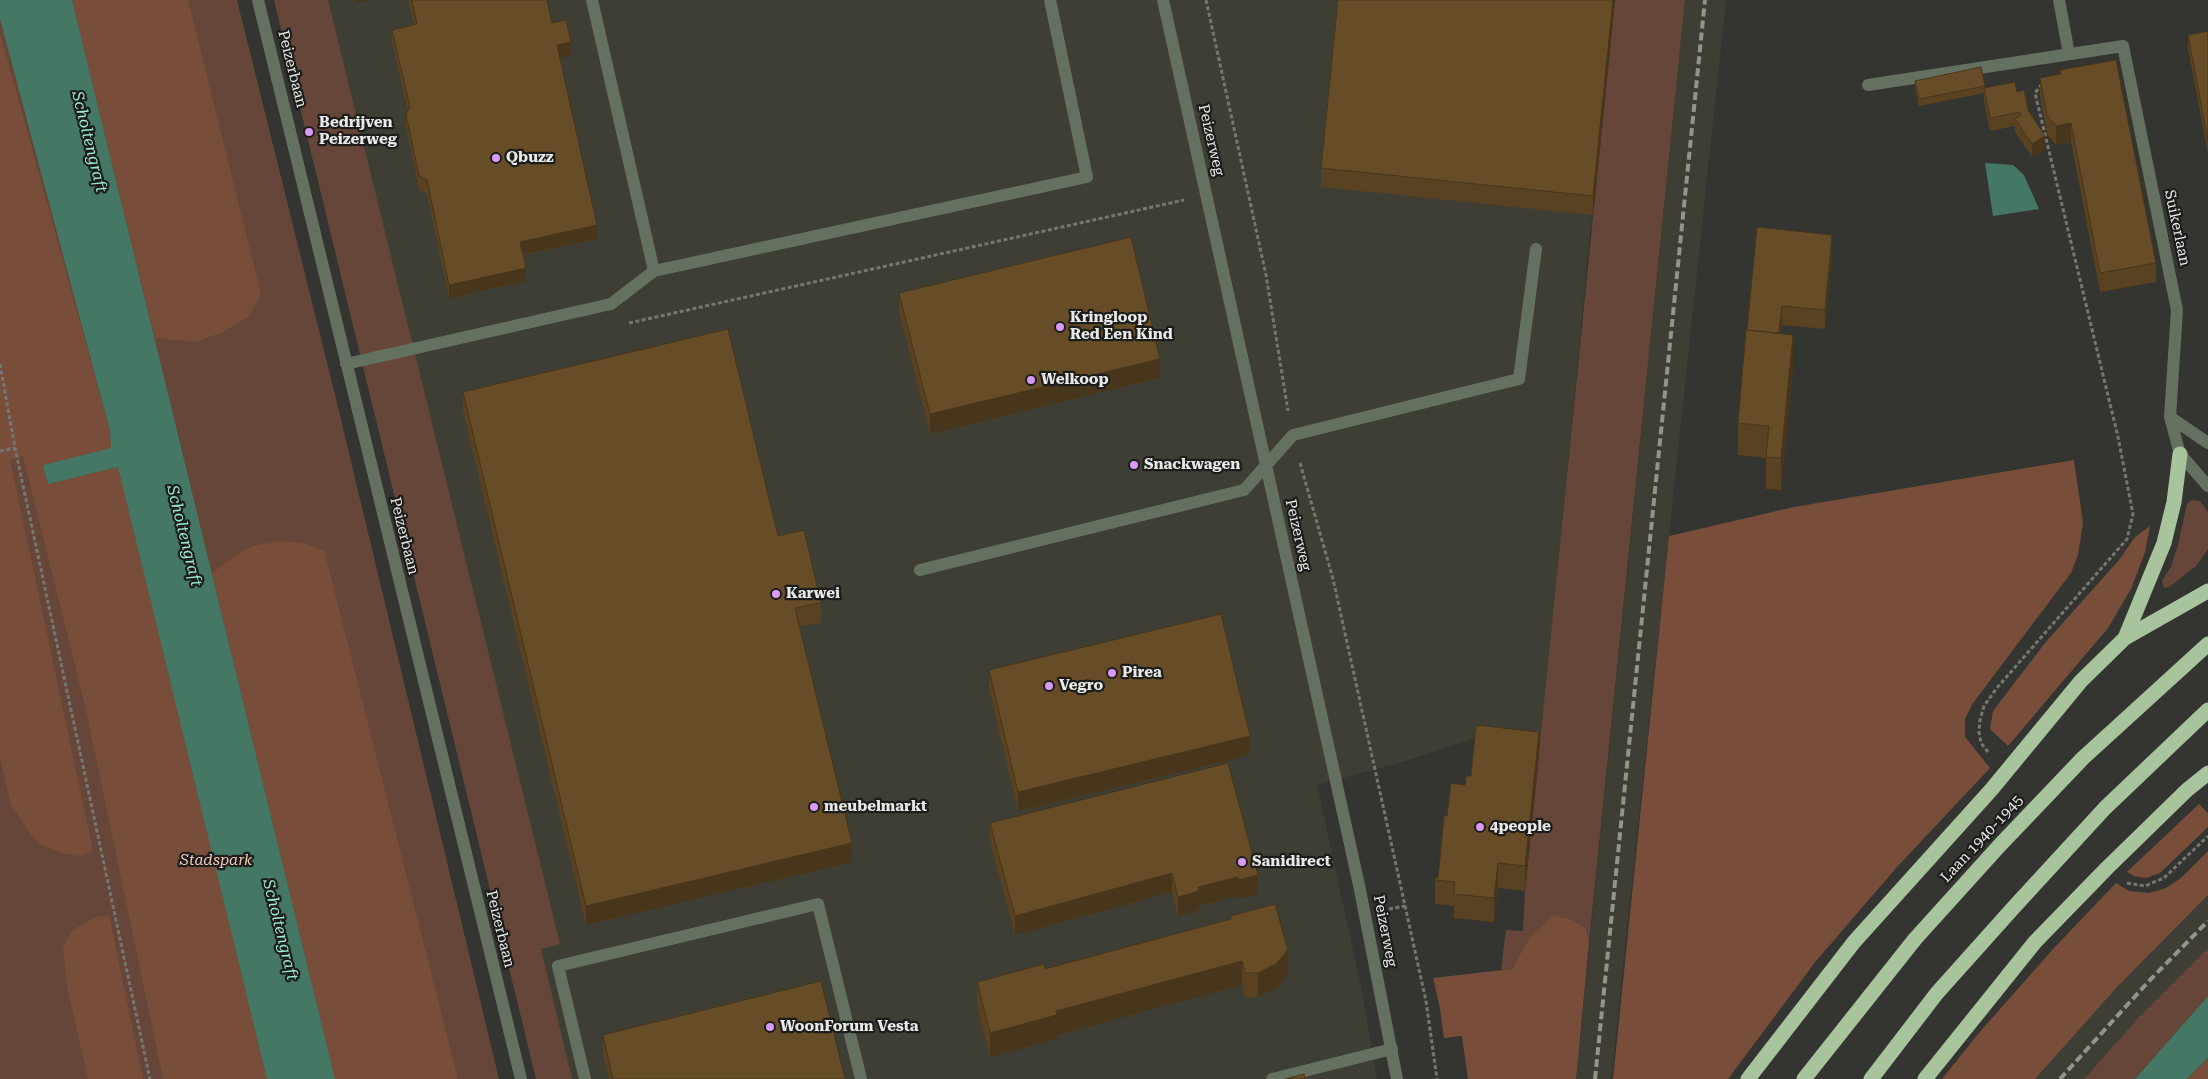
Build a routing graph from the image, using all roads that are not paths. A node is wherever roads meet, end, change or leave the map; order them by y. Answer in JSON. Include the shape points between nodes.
{"nodes":[{"id":1,"x":258,"y":0,"type":"edge"},
{"id":2,"x":592,"y":0,"type":"edge"},
{"id":3,"x":1050,"y":0,"type":"edge"},
{"id":4,"x":1163,"y":0,"type":"edge"},
{"id":5,"x":2059,"y":0,"type":"edge"},
{"id":6,"x":2069,"y":54,"type":"junction"},
{"id":7,"x":1868,"y":85,"type":"dead end"},
{"id":8,"x":1536,"y":249,"type":"dead end"},
{"id":9,"x":654,"y":271,"type":"junction"},
{"id":10,"x":346,"y":364,"type":"junction"},
{"id":11,"x":2170,"y":417,"type":"junction"},
{"id":12,"x":2208,"y":443,"type":"edge"},
{"id":13,"x":2180,"y":454,"type":"junction"},
{"id":14,"x":1266,"y":466,"type":"junction"},
{"id":15,"x":2208,"y":486,"type":"edge"},
{"id":16,"x":920,"y":570,"type":"dead end"},
{"id":17,"x":2208,"y":591,"type":"edge"},
{"id":18,"x":2125,"y":638,"type":"junction"},
{"id":19,"x":2208,"y":644,"type":"edge"},
{"id":20,"x":2208,"y":710,"type":"edge"},
{"id":21,"x":2208,"y":773,"type":"edge"},
{"id":22,"x":1392,"y":1049,"type":"junction"},
{"id":23,"x":521,"y":1079,"type":"edge"},
{"id":24,"x":586,"y":1079,"type":"edge"},
{"id":25,"x":861,"y":1079,"type":"edge"},
{"id":26,"x":1272,"y":1079,"type":"edge"},
{"id":27,"x":1397,"y":1079,"type":"edge"},
{"id":28,"x":1748,"y":1079,"type":"edge"},
{"id":29,"x":1804,"y":1079,"type":"edge"},
{"id":30,"x":1871,"y":1079,"type":"edge"},
{"id":31,"x":1925,"y":1079,"type":"edge"}],
"edges":[{"from":1,"to":10,"type":"street","name":"Peizerbaan"},
{"from":2,"to":9,"type":"street"},
{"from":3,"to":9,"type":"street","via":[[1087,177]]},
{"from":4,"to":14,"type":"street","name":"Peizerweg"},
{"from":5,"to":6,"type":"street"},
{"from":6,"to":7,"type":"street"},
{"from":6,"to":11,"type":"street","name":"Suikerlaan","via":[[2123,46],[2177,310]]},
{"from":8,"to":14,"type":"street","via":[[1519,379],[1293,435]]},
{"from":9,"to":10,"type":"street","via":[[611,304]]},
{"from":10,"to":23,"type":"street","name":"Peizerbaan"},
{"from":11,"to":12,"type":"street"},
{"from":11,"to":13,"type":"street","name":"Suikerlaan"},
{"from":13,"to":15,"type":"street"},
{"from":13,"to":18,"type":"highway","via":[[2174,502],[2164,543]]},
{"from":14,"to":16,"type":"street","via":[[1244,490]]},
{"from":14,"to":22,"type":"street","name":"Peizerweg"},
{"from":17,"to":18,"type":"highway"},
{"from":18,"to":28,"type":"highway","via":[[2081,681],[1991,790],[1854,942]]},
{"from":19,"to":29,"type":"highway","name":"Laan 1940-1945","via":[[2083,758],[2000,845],[1916,938]]},
{"from":20,"to":30,"type":"highway","via":[[2105,808],[2014,907],[1937,993]]},
{"from":21,"to":31,"type":"highway","via":[[2187,790],[2036,942]]},
{"from":22,"to":26,"type":"street"},
{"from":22,"to":27,"type":"street","name":"Peizerweg"},
{"from":24,"to":25,"type":"street","via":[[558,966],[818,904]]}]}
